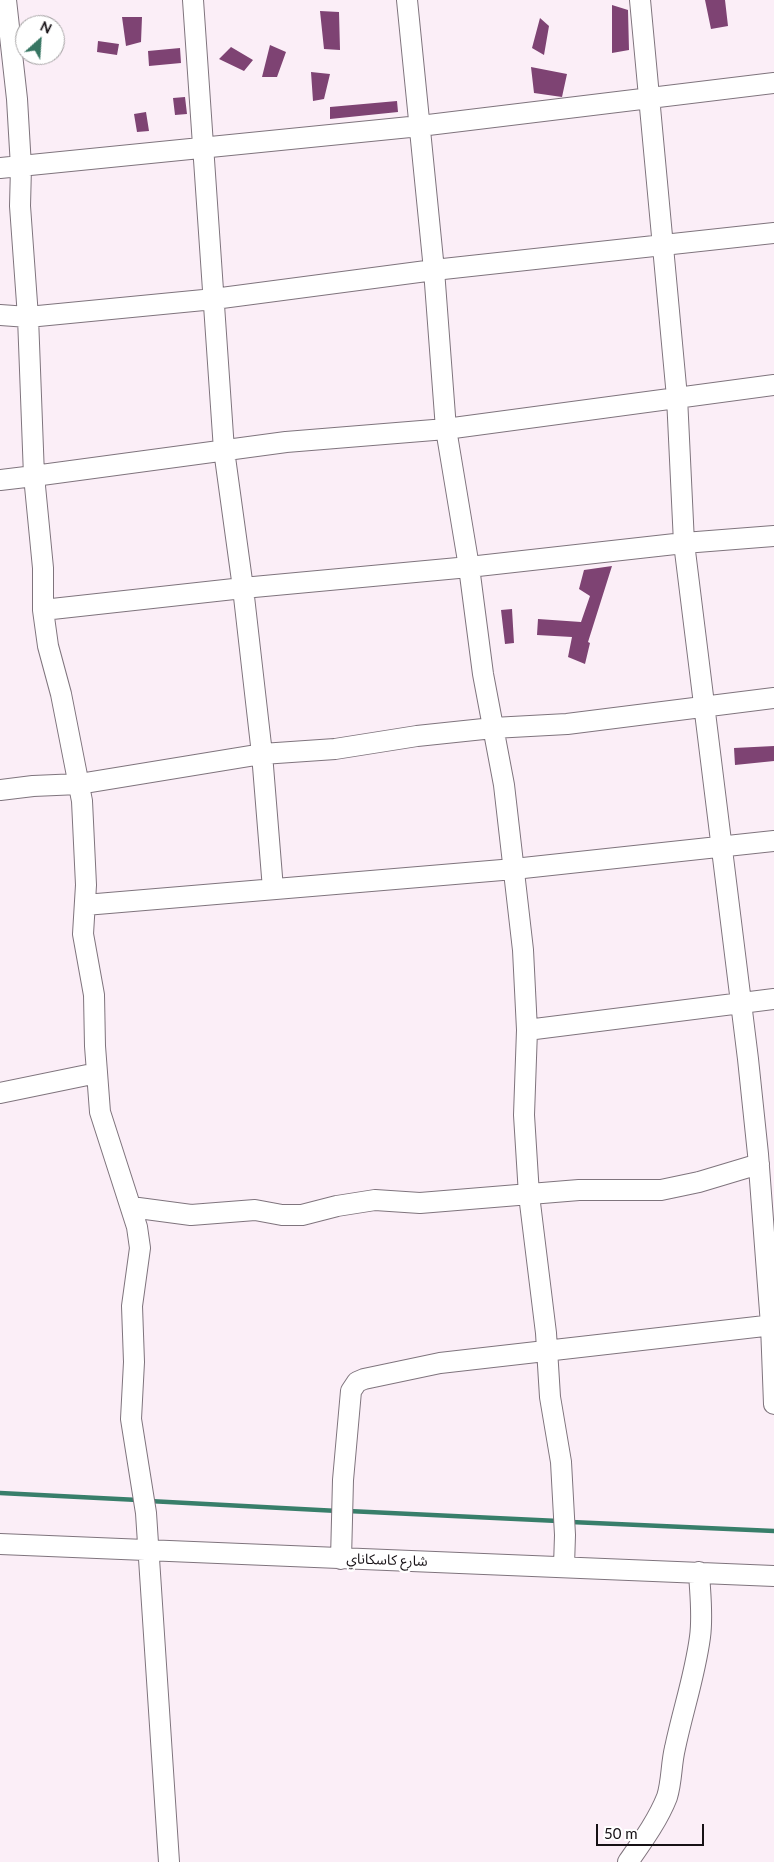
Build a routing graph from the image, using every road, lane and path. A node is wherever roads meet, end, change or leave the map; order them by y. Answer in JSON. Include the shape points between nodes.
{"nodes":[{"id":1,"x":6,"y":0,"type":"edge"},
{"id":2,"x":193,"y":0,"type":"edge"},
{"id":3,"x":406,"y":0,"type":"edge"},
{"id":4,"x":640,"y":0,"type":"edge"},
{"id":5,"x":774,"y":84,"type":"edge"},
{"id":6,"x":649,"y":99,"type":"junction"},
{"id":7,"x":420,"y":126,"type":"junction"},
{"id":8,"x":204,"y":149,"type":"junction"},
{"id":9,"x":21,"y":167,"type":"junction"},
{"id":10,"x":0,"y":168,"type":"edge"},
{"id":11,"x":774,"y":233,"type":"edge"},
{"id":12,"x":663,"y":245,"type":"junction"},
{"id":13,"x":434,"y":270,"type":"junction"},
{"id":14,"x":214,"y":299,"type":"junction"},
{"id":15,"x":0,"y":315,"type":"edge"},
{"id":16,"x":28,"y":317,"type":"junction"},
{"id":17,"x":774,"y":385,"type":"edge"},
{"id":18,"x":677,"y":397,"type":"junction"},
{"id":19,"x":446,"y":429,"type":"junction"},
{"id":20,"x":224,"y":450,"type":"junction"},
{"id":21,"x":34,"y":476,"type":"junction"},
{"id":22,"x":0,"y":480,"type":"edge"},
{"id":23,"x":774,"y":536,"type":"edge"},
{"id":24,"x":684,"y":542,"type":"junction"},
{"id":25,"x":469,"y":567,"type":"junction"},
{"id":26,"x":244,"y":588,"type":"junction"},
{"id":27,"x":43,"y":610,"type":"junction"},
{"id":28,"x":774,"y":698,"type":"edge"},
{"id":29,"x":704,"y":708,"type":"junction"},
{"id":30,"x":494,"y":728,"type":"junction"},
{"id":31,"x":262,"y":754,"type":"junction"},
{"id":32,"x":79,"y":784,"type":"junction"},
{"id":33,"x":0,"y":790,"type":"edge"},
{"id":34,"x":774,"y":841,"type":"edge"},
{"id":35,"x":721,"y":846,"type":"junction"},
{"id":36,"x":514,"y":869,"type":"junction"},
{"id":37,"x":273,"y":888,"type":"junction"},
{"id":38,"x":86,"y":905,"type":"junction"},
{"id":39,"x":774,"y":999,"type":"edge"},
{"id":40,"x":741,"y":1002,"type":"junction"},
{"id":41,"x":527,"y":1030,"type":"junction"},
{"id":42,"x":97,"y":1073,"type":"junction"},
{"id":43,"x":0,"y":1093,"type":"edge"},
{"id":44,"x":763,"y":1157,"type":"edge"},
{"id":45,"x":529,"y":1195,"type":"junction"},
{"id":46,"x":131,"y":1207,"type":"junction"},
{"id":47,"x":773,"y":1325,"type":"edge"},
{"id":48,"x":546,"y":1350,"type":"junction"},
{"id":49,"x":774,"y":1404,"type":"edge"},
{"id":50,"x":0,"y":1544,"type":"edge"},
{"id":51,"x":148,"y":1550,"type":"junction"},
{"id":52,"x":341,"y":1559,"type":"junction"},
{"id":53,"x":564,"y":1566,"type":"junction"},
{"id":54,"x":699,"y":1572,"type":"junction"},
{"id":55,"x":774,"y":1576,"type":"edge"},
{"id":56,"x":168,"y":1862,"type":"edge"},
{"id":57,"x":628,"y":1862,"type":"edge"}],
"edges":[{"from":1,"to":9,"type":"street"},
{"from":2,"to":8,"type":"street"},
{"from":3,"to":7,"type":"street"},
{"from":4,"to":6,"type":"street"},
{"from":5,"to":6,"type":"street"},
{"from":6,"to":7,"type":"street"},
{"from":6,"to":12,"type":"street"},
{"from":7,"to":8,"type":"street"},
{"from":7,"to":13,"type":"street"},
{"from":8,"to":9,"type":"street"},
{"from":8,"to":14,"type":"street"},
{"from":9,"to":10,"type":"street"},
{"from":9,"to":16,"type":"street","via":[[20,206]]},
{"from":11,"to":12,"type":"street"},
{"from":12,"to":13,"type":"street"},
{"from":12,"to":18,"type":"street"},
{"from":13,"to":14,"type":"street"},
{"from":13,"to":19,"type":"street"},
{"from":14,"to":16,"type":"street"},
{"from":14,"to":20,"type":"street"},
{"from":15,"to":16,"type":"street"},
{"from":16,"to":21,"type":"street"},
{"from":17,"to":18,"type":"street"},
{"from":18,"to":19,"type":"street"},
{"from":18,"to":24,"type":"street"},
{"from":19,"to":20,"type":"street"},
{"from":19,"to":25,"type":"street"},
{"from":20,"to":21,"type":"street"},
{"from":20,"to":26,"type":"street"},
{"from":21,"to":22,"type":"street"},
{"from":21,"to":27,"type":"street","via":[[43,568]]},
{"from":23,"to":24,"type":"street"},
{"from":24,"to":25,"type":"street"},
{"from":24,"to":29,"type":"street"},
{"from":25,"to":26,"type":"street"},
{"from":25,"to":30,"type":"street","via":[[483,674]]},
{"from":26,"to":27,"type":"street"},
{"from":26,"to":31,"type":"street"},
{"from":27,"to":32,"type":"street"},
{"from":28,"to":29,"type":"street"},
{"from":29,"to":30,"type":"street","via":[[567,724]]},
{"from":29,"to":35,"type":"street"},
{"from":30,"to":31,"type":"street","via":[[335,749]]},
{"from":30,"to":36,"type":"street"},
{"from":31,"to":32,"type":"street"},
{"from":31,"to":37,"type":"street"},
{"from":32,"to":33,"type":"street"},
{"from":32,"to":38,"type":"street"},
{"from":34,"to":35,"type":"street"},
{"from":35,"to":36,"type":"street"},
{"from":35,"to":40,"type":"street"},
{"from":36,"to":37,"type":"street"},
{"from":36,"to":41,"type":"street"},
{"from":37,"to":38,"type":"street"},
{"from":38,"to":42,"type":"street","via":[[84,934],[94,995]]},
{"from":39,"to":40,"type":"street"},
{"from":40,"to":41,"type":"street"},
{"from":40,"to":44,"type":"street"},
{"from":41,"to":45,"type":"street","via":[[524,1115]]},
{"from":42,"to":43,"type":"street"},
{"from":42,"to":46,"type":"street","via":[[100,1112]]},
{"from":44,"to":45,"type":"street","via":[[699,1182],[661,1190],[579,1190]]},
{"from":44,"to":47,"type":"street"},
{"from":45,"to":46,"type":"street","via":[[420,1202],[375,1200],[302,1215],[254,1210],[192,1215]]},
{"from":45,"to":48,"type":"street"},
{"from":46,"to":51,"type":"street","via":[[140,1248],[132,1306],[131,1419],[146,1513]]},
{"from":47,"to":48,"type":"street"},
{"from":47,"to":49,"type":"street"},
{"from":48,"to":52,"type":"street","via":[[440,1363],[357,1382],[351,1391],[347,1427]]},
{"from":48,"to":53,"type":"street","via":[[561,1462]]},
{"from":50,"to":51,"type":"street","name":"شارع كاسكاناي"},
{"from":51,"to":52,"type":"street","name":"شارع كاسكاناي"},
{"from":51,"to":56,"type":"street"},
{"from":52,"to":53,"type":"street","name":"شارع كاسكاناي"},
{"from":53,"to":54,"type":"street","name":"شارع كاسكاناي"},
{"from":54,"to":55,"type":"street","name":"شارع كاسكاناي"},
{"from":54,"to":57,"type":"street","via":[[700,1635],[691,1688],[674,1748],[670,1786],[656,1817]]}]}
